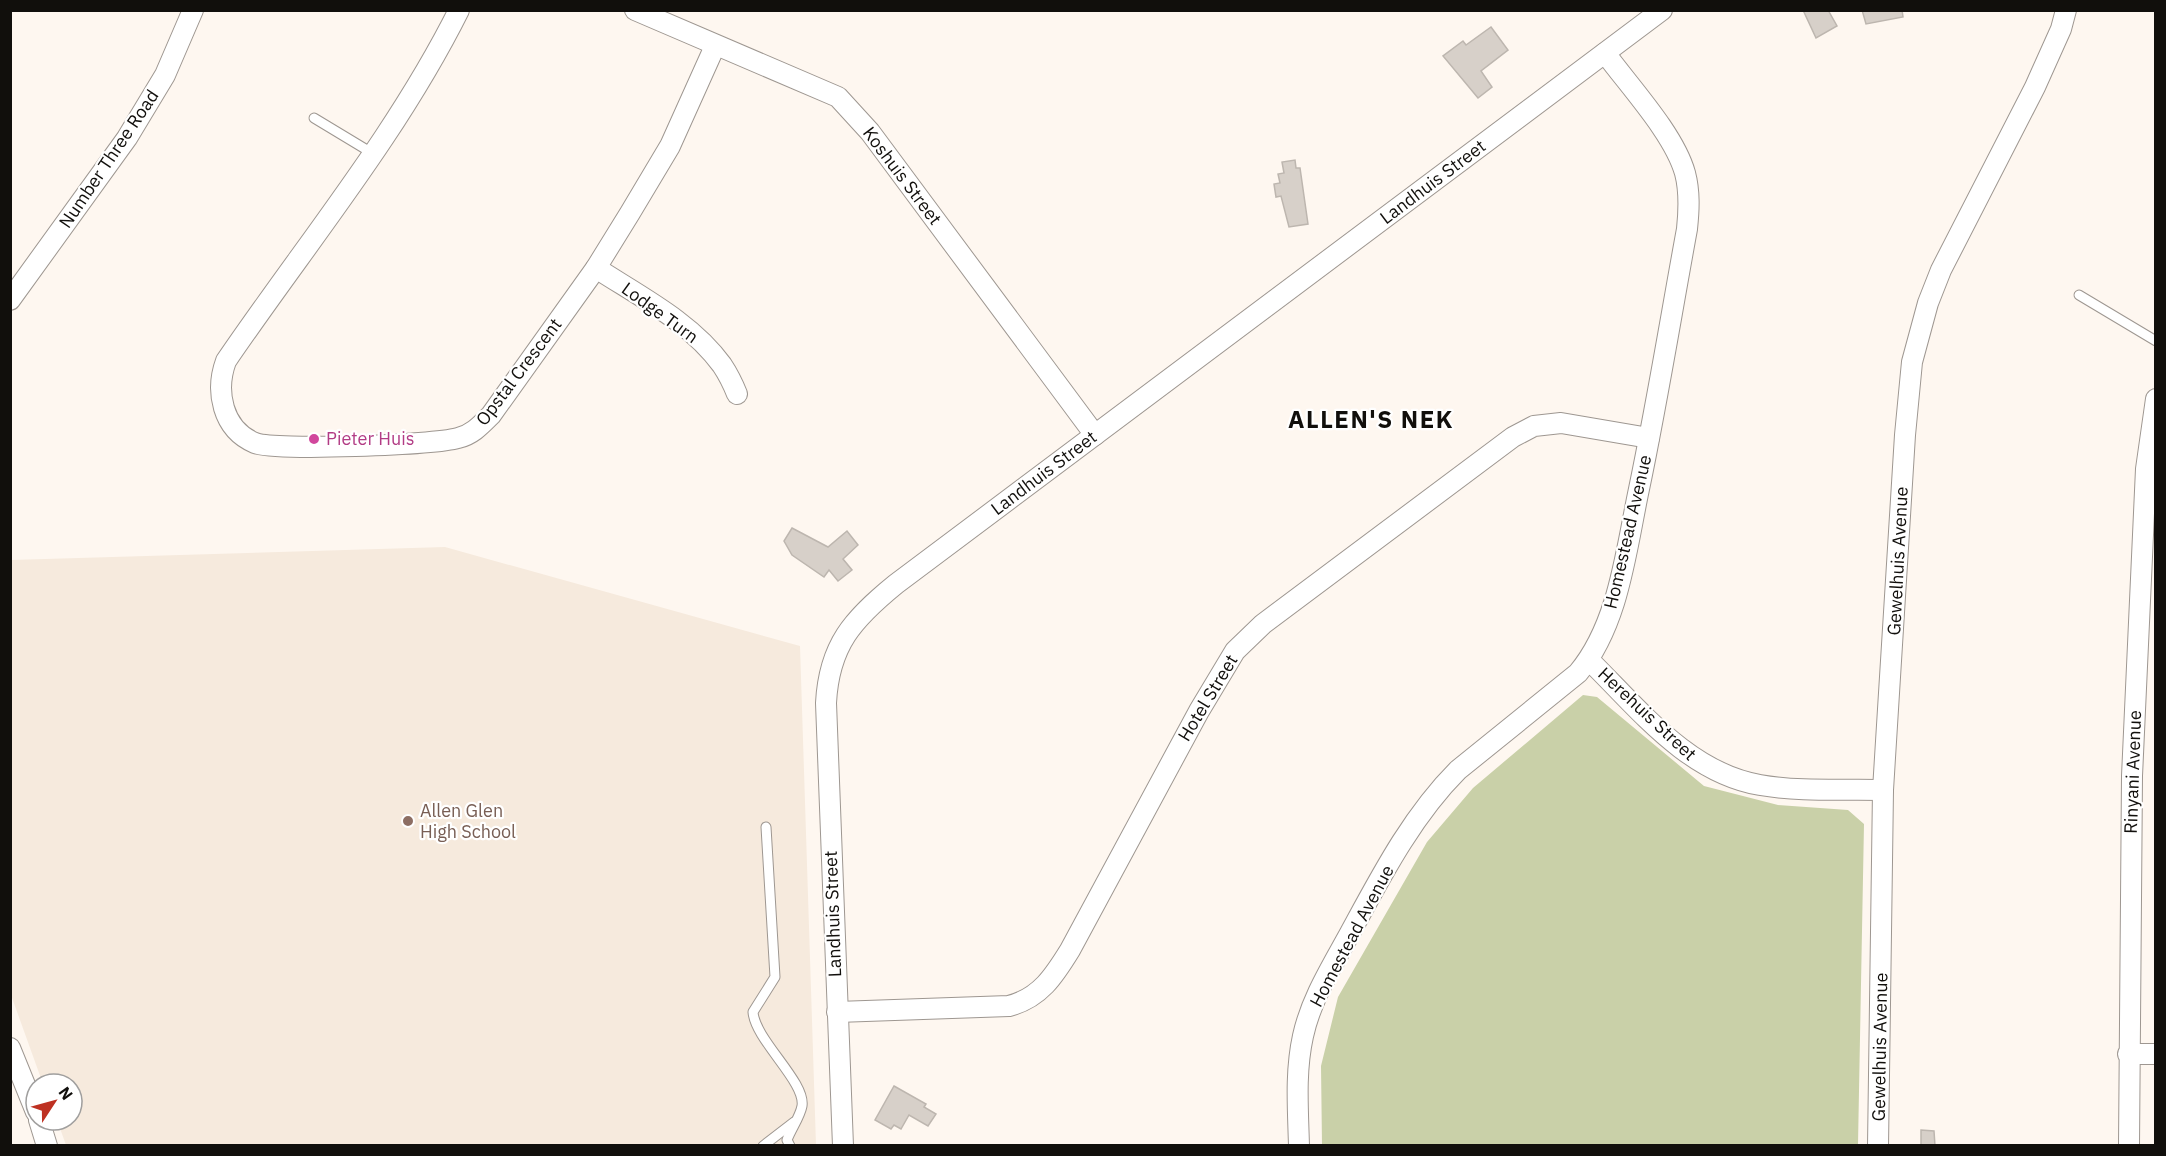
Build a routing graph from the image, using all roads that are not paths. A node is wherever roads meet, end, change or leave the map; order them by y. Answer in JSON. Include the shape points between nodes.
{"nodes":[{"id":1,"x":193,"y":10,"type":"edge"},
{"id":2,"x":459,"y":10,"type":"edge"},
{"id":3,"x":635,"y":10,"type":"edge"},
{"id":4,"x":1662,"y":10,"type":"edge"},
{"id":5,"x":2066,"y":10,"type":"edge"},
{"id":6,"x":715,"y":46,"type":"junction"},
{"id":7,"x":1605,"y":53,"type":"junction"},
{"id":8,"x":314,"y":118,"type":"dead end"},
{"id":9,"x":372,"y":153,"type":"junction"},
{"id":10,"x":596,"y":268,"type":"junction"},
{"id":11,"x":2079,"y":295,"type":"dead end"},
{"id":12,"x":10,"y":300,"type":"edge"},
{"id":13,"x":2156,"y":341,"type":"edge"},
{"id":14,"x":737,"y":394,"type":"dead end"},
{"id":15,"x":2156,"y":399,"type":"edge"},
{"id":16,"x":1095,"y":435,"type":"junction"},
{"id":17,"x":1649,"y":438,"type":"junction"},
{"id":18,"x":1589,"y":660,"type":"junction"},
{"id":19,"x":1883,"y":790,"type":"junction"},
{"id":20,"x":766,"y":827,"type":"dead end"},
{"id":21,"x":837,"y":1012,"type":"junction"},
{"id":22,"x":10,"y":1048,"type":"edge"},
{"id":23,"x":2128,"y":1054,"type":"junction"},
{"id":24,"x":2156,"y":1054,"type":"edge"},
{"id":25,"x":24,"y":1082,"type":"edge"},
{"id":26,"x":796,"y":1121,"type":"junction"},
{"id":27,"x":763,"y":1146,"type":"edge"},
{"id":28,"x":790,"y":1146,"type":"edge"},
{"id":29,"x":843,"y":1146,"type":"edge"},
{"id":30,"x":1299,"y":1146,"type":"edge"},
{"id":31,"x":1878,"y":1146,"type":"edge"},
{"id":32,"x":2129,"y":1146,"type":"edge"}],
"edges":[{"from":1,"to":12,"type":"street","name":"Number Three Road","via":[[165,75],[127,138]]},
{"from":2,"to":9,"type":"street","name":"Opstal Crescent","via":[[421,81]]},
{"from":3,"to":6,"type":"street","name":"Koshuis Street"},
{"from":4,"to":7,"type":"street","name":"Landhuis Street"},
{"from":5,"to":19,"type":"street","name":"Gewelhuis Avenue","via":[[2035,87],[1941,270],[1912,362]]},
{"from":6,"to":10,"type":"street","name":"Opstal Crescent","via":[[670,146]]},
{"from":6,"to":16,"type":"street","name":"Koshuis Street","via":[[838,97],[855,114]]},
{"from":7,"to":16,"type":"street","name":"Landhuis Street"},
{"from":7,"to":17,"type":"street","name":"Homestead Avenue","via":[[1676,149],[1689,201]]},
{"from":8,"to":9,"type":"lane"},
{"from":9,"to":10,"type":"street","name":"Opstal Crescent","via":[[226,361],[220,379],[228,417],[240,434],[257,443],[293,446],[443,442],[473,433],[491,415]]},
{"from":10,"to":14,"type":"street","name":"Lodge Turn","via":[[675,320],[705,345],[723,366]]},
{"from":11,"to":13,"type":"lane"},
{"from":15,"to":23,"type":"street","name":"Rinyani Avenue","via":[[2146,469],[2132,776]]},
{"from":16,"to":21,"type":"street","name":"Landhuis Street","via":[[874,602],[838,645],[826,703]]},
{"from":17,"to":18,"type":"street","name":"Homestead Avenue","via":[[1619,581]]},
{"from":17,"to":21,"type":"street","name":"Hotel Street","via":[[1561,423],[1534,426],[1504,444],[1263,624],[1235,651],[1070,950],[1033,997],[1009,1006]]},
{"from":18,"to":19,"type":"street","name":"Herehuis Street","via":[[1674,742],[1713,770],[1760,785]]},
{"from":18,"to":30,"type":"street","name":"Homestead Avenue","via":[[1566,684],[1458,770],[1415,820],[1328,973],[1310,1014],[1299,1061]]},
{"from":19,"to":31,"type":"street","name":"Gewelhuis Avenue"},
{"from":20,"to":26,"type":"lane","via":[[775,977],[756,1004],[753,1021],[801,1095]]},
{"from":21,"to":29,"type":"street","name":"Landhuis Street"},
{"from":22,"to":25,"type":"street"},
{"from":23,"to":24,"type":"street"},
{"from":23,"to":32,"type":"street","name":"Rinyani Avenue"},
{"from":26,"to":27,"type":"lane"},
{"from":26,"to":28,"type":"lane","via":[[787,1140]]}]}
